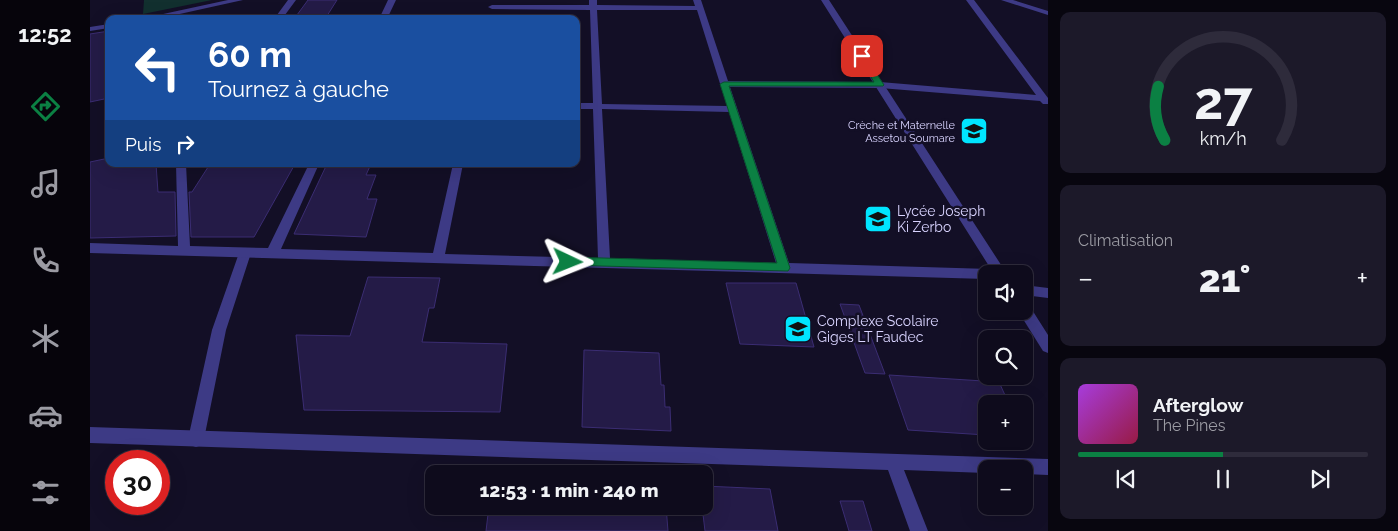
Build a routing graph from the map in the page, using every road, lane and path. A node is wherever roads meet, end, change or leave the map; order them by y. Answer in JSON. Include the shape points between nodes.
{"nodes":[{"id":1,"x":239,"y":0,"type":"edge"},
{"id":2,"x":292,"y":0,"type":"edge"},
{"id":3,"x":392,"y":0,"type":"edge"},
{"id":4,"x":825,"y":0,"type":"edge"},
{"id":5,"x":970,"y":0,"type":"edge"},
{"id":6,"x":1004,"y":0,"type":"edge"},
{"id":7,"x":593,"y":4,"type":"edge"},
{"id":8,"x":698,"y":4,"type":"edge"},
{"id":9,"x":492,"y":7,"type":"edge"},
{"id":10,"x":1048,"y":13,"type":"edge"},
{"id":11,"x":175,"y":15,"type":"edge"},
{"id":12,"x":281,"y":15,"type":"edge"},
{"id":13,"x":385,"y":15,"type":"edge"},
{"id":14,"x":105,"y":27,"type":"edge"},
{"id":15,"x":90,"y":30,"type":"edge"},
{"id":16,"x":724,"y":84,"type":"junction"},
{"id":17,"x":880,"y":85,"type":"junction"},
{"id":18,"x":1046,"y":102,"type":"edge"},
{"id":19,"x":580,"y":106,"type":"edge"},
{"id":20,"x":597,"y":106,"type":"junction"},
{"id":21,"x":733,"y":109,"type":"junction"},
{"id":22,"x":181,"y":167,"type":"edge"},
{"id":23,"x":313,"y":167,"type":"edge"},
{"id":24,"x":457,"y":167,"type":"edge"},
{"id":25,"x":90,"y":248,"type":"edge"},
{"id":26,"x":184,"y":251,"type":"junction"},
{"id":27,"x":244,"y":253,"type":"junction"},
{"id":28,"x":272,"y":254,"type":"junction"},
{"id":29,"x":438,"y":258,"type":"junction"},
{"id":30,"x":604,"y":263,"type":"junction"},
{"id":31,"x":995,"y":265,"type":"edge"},
{"id":32,"x":784,"y":268,"type":"junction"},
{"id":33,"x":978,"y":274,"type":"edge"},
{"id":34,"x":1033,"y":291,"type":"edge"},
{"id":35,"x":1048,"y":293,"type":"edge"},
{"id":36,"x":1031,"y":320,"type":"edge"},
{"id":37,"x":1048,"y":347,"type":"edge"},
{"id":38,"x":90,"y":435,"type":"edge"},
{"id":39,"x":196,"y":438,"type":"junction"},
{"id":40,"x":893,"y":462,"type":"junction"},
{"id":41,"x":1048,"y":467,"type":"edge"},
{"id":42,"x":919,"y":531,"type":"edge"}],
"edges":[{"from":1,"to":11,"type":"street"},
{"from":2,"to":12,"type":"street"},
{"from":3,"to":13,"type":"street"},
{"from":4,"to":17,"type":"street"},
{"from":5,"to":18,"type":"street"},
{"from":6,"to":10,"type":"street"},
{"from":7,"to":8,"type":"street"},
{"from":7,"to":9,"type":"street"},
{"from":7,"to":20,"type":"street"},
{"from":8,"to":16,"type":"street"},
{"from":14,"to":15,"type":"street"},
{"from":16,"to":17,"type":"street"},
{"from":16,"to":21,"type":"street"},
{"from":17,"to":18,"type":"street"},
{"from":17,"to":31,"type":"street"},
{"from":19,"to":20,"type":"street"},
{"from":20,"to":21,"type":"street"},
{"from":20,"to":30,"type":"street"},
{"from":21,"to":32,"type":"street"},
{"from":22,"to":26,"type":"street"},
{"from":23,"to":28,"type":"street"},
{"from":24,"to":29,"type":"street"},
{"from":25,"to":26,"type":"street"},
{"from":26,"to":27,"type":"street"},
{"from":27,"to":28,"type":"street"},
{"from":27,"to":39,"type":"street","via":[[219,330]]},
{"from":28,"to":29,"type":"street"},
{"from":29,"to":30,"type":"street"},
{"from":30,"to":32,"type":"street"},
{"from":32,"to":33,"type":"street"},
{"from":34,"to":35,"type":"street"},
{"from":36,"to":37,"type":"street"},
{"from":38,"to":39,"type":"street"},
{"from":39,"to":40,"type":"street"},
{"from":40,"to":41,"type":"street"},
{"from":40,"to":42,"type":"street"}]}
